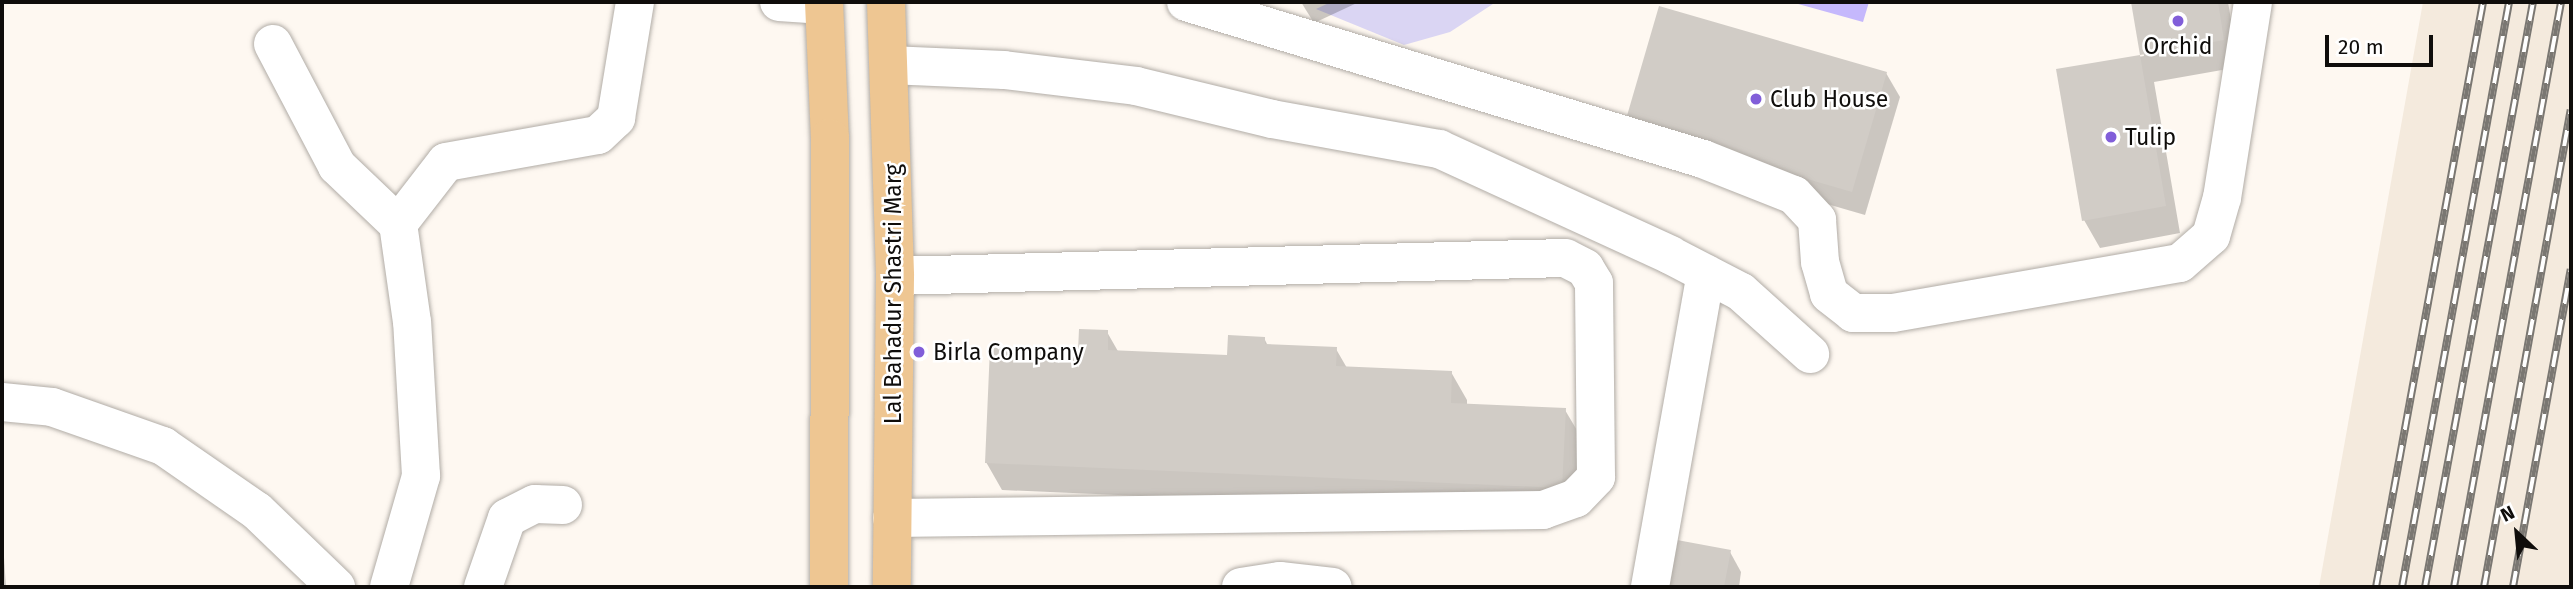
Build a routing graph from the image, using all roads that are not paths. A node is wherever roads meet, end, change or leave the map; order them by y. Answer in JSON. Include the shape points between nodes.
{"nodes":[{"id":1,"x":635,"y":2,"type":"edge"},
{"id":2,"x":779,"y":2,"type":"edge"},
{"id":3,"x":886,"y":2,"type":"edge"},
{"id":4,"x":1186,"y":2,"type":"edge"},
{"id":5,"x":2253,"y":2,"type":"edge"},
{"id":6,"x":824,"y":3,"type":"edge"},
{"id":7,"x":274,"y":44,"type":"dead end"},
{"id":8,"x":889,"y":65,"type":"junction"},
{"id":9,"x":398,"y":224,"type":"junction"},
{"id":10,"x":1706,"y":274,"type":"junction"},
{"id":11,"x":895,"y":276,"type":"junction"},
{"id":12,"x":1810,"y":354,"type":"dead end"},
{"id":13,"x":2,"y":402,"type":"edge"},
{"id":14,"x":562,"y":505,"type":"dead end"},
{"id":15,"x":892,"y":517,"type":"junction"},
{"id":16,"x":336,"y":587,"type":"edge"},
{"id":17,"x":390,"y":587,"type":"edge"},
{"id":18,"x":484,"y":587,"type":"edge"},
{"id":19,"x":829,"y":587,"type":"edge"},
{"id":20,"x":892,"y":587,"type":"edge"},
{"id":21,"x":1241,"y":587,"type":"edge"},
{"id":22,"x":1333,"y":587,"type":"edge"},
{"id":23,"x":1650,"y":587,"type":"edge"}],
"edges":[{"from":1,"to":9,"type":"street","via":[[617,118],[598,135],[446,162]]},
{"from":2,"to":6,"type":"street"},
{"from":3,"to":8,"type":"main road","name":"Lal Bahadur Shastri Marg"},
{"from":4,"to":5,"type":"street","via":[[1703,159],[1794,195],[1817,220],[1820,262],[1829,294],[1853,313],[1893,313],[2180,263],[2211,236],[2222,198]]},
{"from":6,"to":19,"type":"main road","via":[[830,138]]},
{"from":7,"to":9,"type":"street","via":[[337,166]]},
{"from":8,"to":10,"type":"street","via":[[1004,70],[1136,86],[1272,119],[1439,149]]},
{"from":8,"to":11,"type":"main road","name":"Lal Bahadur Shastri Marg"},
{"from":9,"to":17,"type":"street","via":[[412,322],[421,476]]},
{"from":10,"to":12,"type":"street","via":[[1741,292]]},
{"from":10,"to":23,"type":"street"},
{"from":11,"to":15,"type":"main road","name":"Lal Bahadur Shastri Marg"},
{"from":11,"to":15,"type":"street","via":[[1565,258],[1585,268],[1594,283],[1596,477],[1576,498],[1543,510]]},
{"from":13,"to":16,"type":"street","via":[[52,407],[163,446],[257,511]]},
{"from":14,"to":18,"type":"street","via":[[535,504],[507,519]]},
{"from":15,"to":20,"type":"main road","name":"Lal Bahadur Shastri Marg"},
{"from":21,"to":22,"type":"street","via":[[1280,581]]}]}
